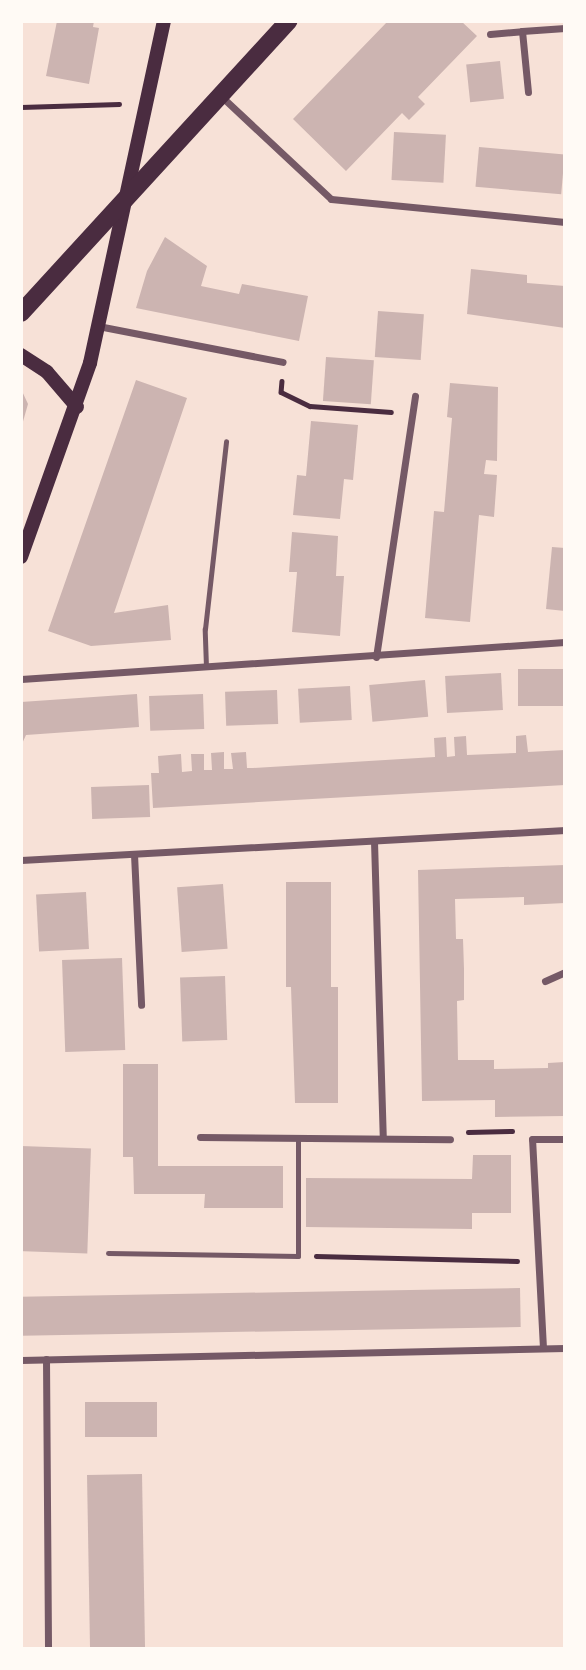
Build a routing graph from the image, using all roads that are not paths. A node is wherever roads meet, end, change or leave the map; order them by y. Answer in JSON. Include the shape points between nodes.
{"nodes":[{"id":1,"x":164,"y":21,"type":"edge"},
{"id":2,"x":289,"y":21,"type":"edge"},
{"id":3,"x":565,"y":27,"type":"edge"},
{"id":4,"x":522,"y":31,"type":"junction"},
{"id":5,"x":490,"y":34,"type":"dead end"},
{"id":6,"x":528,"y":92,"type":"dead end"},
{"id":7,"x":220,"y":96,"type":"junction"},
{"id":8,"x":129,"y":193,"type":"junction"},
{"id":9,"x":565,"y":222,"type":"edge"},
{"id":10,"x":21,"y":313,"type":"edge"},
{"id":11,"x":98,"y":326,"type":"junction"},
{"id":12,"x":21,"y":355,"type":"edge"},
{"id":13,"x":284,"y":362,"type":"road end"},
{"id":14,"x":415,"y":396,"type":"dead end"},
{"id":15,"x":77,"y":407,"type":"junction"},
{"id":16,"x":226,"y":442,"type":"dead end"},
{"id":17,"x":21,"y":556,"type":"edge"},
{"id":18,"x":565,"y":642,"type":"edge"},
{"id":19,"x":376,"y":657,"type":"junction"},
{"id":20,"x":206,"y":667,"type":"junction"},
{"id":21,"x":21,"y":679,"type":"edge"},
{"id":22,"x":565,"y":830,"type":"edge"},
{"id":23,"x":374,"y":841,"type":"junction"},
{"id":24,"x":134,"y":854,"type":"junction"},
{"id":25,"x":21,"y":860,"type":"edge"},
{"id":26,"x":565,"y":972,"type":"edge"},
{"id":27,"x":545,"y":981,"type":"dead end"},
{"id":28,"x":141,"y":1006,"type":"dead end"},
{"id":29,"x":200,"y":1138,"type":"dead end"},
{"id":30,"x":298,"y":1138,"type":"junction"},
{"id":31,"x":383,"y":1138,"type":"junction"},
{"id":32,"x":450,"y":1139,"type":"road end"},
{"id":33,"x":565,"y":1139,"type":"edge"},
{"id":34,"x":108,"y":1253,"type":"dead end"},
{"id":35,"x":544,"y":1348,"type":"junction"},
{"id":36,"x":565,"y":1348,"type":"edge"},
{"id":37,"x":46,"y":1359,"type":"junction"},
{"id":38,"x":21,"y":1360,"type":"edge"},
{"id":39,"x":48,"y":1649,"type":"edge"}],
"edges":[{"from":1,"to":8,"type":"main road"},
{"from":2,"to":7,"type":"main road"},
{"from":3,"to":4,"type":"street"},
{"from":4,"to":5,"type":"street"},
{"from":4,"to":6,"type":"street"},
{"from":7,"to":8,"type":"main road"},
{"from":7,"to":9,"type":"street","via":[[331,199]]},
{"from":8,"to":10,"type":"main road"},
{"from":8,"to":11,"type":"main road"},
{"from":11,"to":13,"type":"street"},
{"from":11,"to":15,"type":"main road"},
{"from":12,"to":15,"type":"main road","via":[[47,372]]},
{"from":14,"to":19,"type":"street"},
{"from":15,"to":17,"type":"main road"},
{"from":16,"to":20,"type":"lane","via":[[205,629]]},
{"from":18,"to":19,"type":"street"},
{"from":19,"to":20,"type":"street"},
{"from":20,"to":21,"type":"street"},
{"from":22,"to":23,"type":"street"},
{"from":23,"to":24,"type":"street"},
{"from":23,"to":31,"type":"street"},
{"from":24,"to":25,"type":"street"},
{"from":24,"to":28,"type":"street"},
{"from":26,"to":27,"type":"street"},
{"from":29,"to":30,"type":"street"},
{"from":30,"to":31,"type":"street"},
{"from":30,"to":34,"type":"lane","via":[[298,1256]]},
{"from":31,"to":32,"type":"street"},
{"from":33,"to":35,"type":"street","via":[[532,1139]]},
{"from":35,"to":36,"type":"street"},
{"from":35,"to":37,"type":"street"},
{"from":37,"to":38,"type":"street"},
{"from":37,"to":39,"type":"street"}]}
